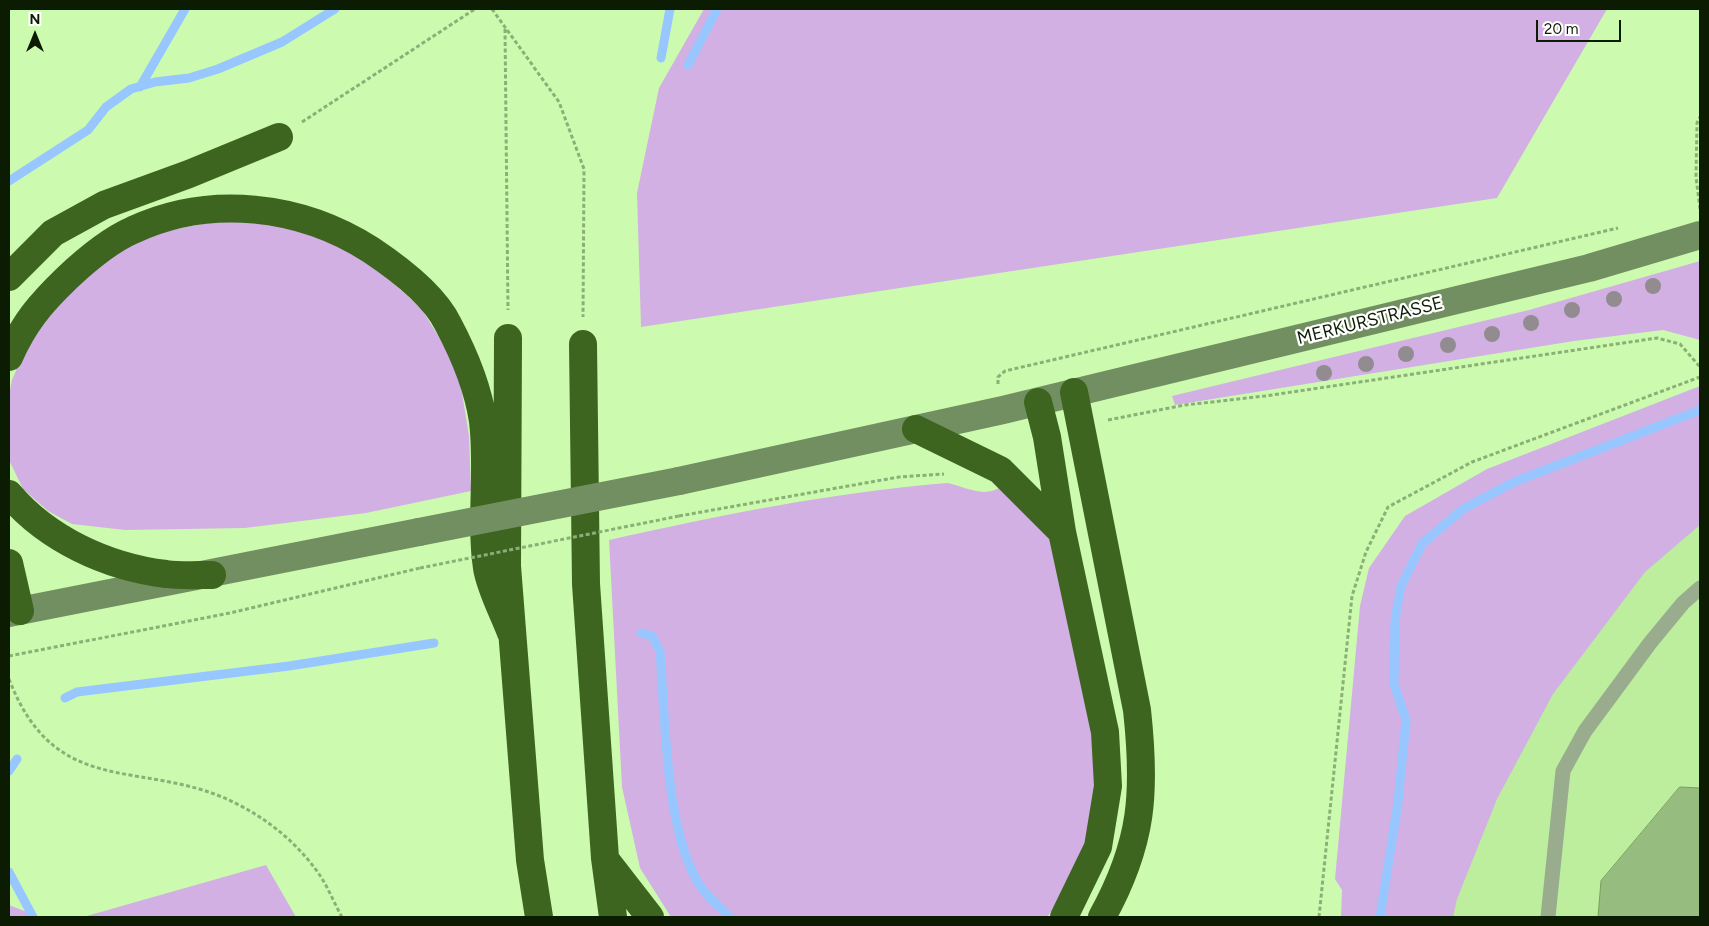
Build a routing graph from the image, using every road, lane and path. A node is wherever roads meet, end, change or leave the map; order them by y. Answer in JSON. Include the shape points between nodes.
{"nodes":[{"id":1,"x":475,"y":9,"type":"edge"},
{"id":2,"x":492,"y":9,"type":"edge"},
{"id":3,"x":506,"y":28,"type":"junction"},
{"id":4,"x":1700,"y":117,"type":"edge"},
{"id":5,"x":279,"y":137,"type":"joint"},
{"id":6,"x":1700,"y":214,"type":"edge"},
{"id":7,"x":1700,"y":235,"type":"edge"},
{"id":8,"x":9,"y":277,"type":"edge"},
{"id":9,"x":508,"y":338,"type":"joint"},
{"id":10,"x":583,"y":344,"type":"joint"},
{"id":11,"x":9,"y":357,"type":"edge"},
{"id":12,"x":1700,"y":367,"type":"edge"},
{"id":13,"x":1700,"y":377,"type":"edge"},
{"id":14,"x":1074,"y":392,"type":"junction"},
{"id":15,"x":1038,"y":402,"type":"junction"},
{"id":16,"x":1185,"y":404,"type":"dead end"},
{"id":17,"x":916,"y":428,"type":"junction"},
{"id":18,"x":950,"y":474,"type":"dead end"},
{"id":19,"x":9,"y":494,"type":"edge"},
{"id":20,"x":1062,"y":532,"type":"junction"},
{"id":21,"x":9,"y":562,"type":"edge"},
{"id":22,"x":212,"y":575,"type":"junction"},
{"id":23,"x":1700,"y":588,"type":"edge"},
{"id":24,"x":14,"y":612,"type":"edge"},
{"id":25,"x":511,"y":633,"type":"junction"},
{"id":26,"x":9,"y":656,"type":"edge"},
{"id":27,"x":9,"y":679,"type":"edge"},
{"id":28,"x":605,"y":858,"type":"junction"},
{"id":29,"x":342,"y":917,"type":"edge"},
{"id":30,"x":539,"y":917,"type":"edge"},
{"id":31,"x":613,"y":917,"type":"edge"},
{"id":32,"x":650,"y":917,"type":"edge"},
{"id":33,"x":1064,"y":917,"type":"edge"},
{"id":34,"x":1102,"y":917,"type":"edge"},
{"id":35,"x":1319,"y":917,"type":"edge"},
{"id":36,"x":1548,"y":917,"type":"edge"}],
"edges":[{"from":1,"to":5,"type":"path"},
{"from":2,"to":3,"type":"path"},
{"from":3,"to":9,"type":"path"},
{"from":3,"to":10,"type":"path","via":[[559,102],[584,169]]},
{"from":4,"to":6,"type":"path","via":[[1697,123],[1696,177]]},
{"from":5,"to":8,"type":"highway","via":[[104,205],[53,233]]},
{"from":7,"to":14,"type":"street","name":"MERKURSTRASSE","via":[[1589,268]]},
{"from":9,"to":25,"type":"highway","via":[[507,566]]},
{"from":10,"to":28,"type":"highway","via":[[586,584]]},
{"from":11,"to":25,"type":"highway","via":[[22,328],[87,259],[131,230],[166,217],[204,208],[256,208],[310,221],[349,236],[420,287],[447,322],[473,380],[483,422],[487,569]]},
{"from":12,"to":16,"type":"path","via":[[1680,344],[1657,338],[1265,396]]},
{"from":13,"to":35,"type":"path","via":[[1472,462],[1388,507],[1366,552],[1352,596]]},
{"from":14,"to":15,"type":"street","name":"MERKURSTRASSE"},
{"from":14,"to":34,"type":"highway","via":[[1137,710],[1143,761],[1141,810],[1133,845],[1114,896]]},
{"from":15,"to":17,"type":"street","name":"MERKURSTRASSE"},
{"from":15,"to":20,"type":"highway"},
{"from":17,"to":20,"type":"highway","via":[[1000,470]]},
{"from":17,"to":22,"type":"street","name":"MERKURSTRASSE","bridge":true,"via":[[678,481]]},
{"from":18,"to":26,"type":"path","bridge":true,"via":[[899,477],[679,516],[420,568],[230,613]]},
{"from":19,"to":22,"type":"highway","via":[[61,538],[108,561],[166,574]]},
{"from":20,"to":33,"type":"highway","via":[[1105,732],[1108,786],[1098,847]]},
{"from":21,"to":24,"type":"highway"},
{"from":22,"to":24,"type":"street","name":"MERKURSTRASSE"},
{"from":23,"to":36,"type":"lane","via":[[1683,603],[1644,651],[1585,730],[1563,772]]},
{"from":25,"to":30,"type":"highway","via":[[530,860]]},
{"from":27,"to":29,"type":"path","via":[[19,705],[44,738],[83,764],[117,774],[204,790],[267,821],[294,844],[319,874]]},
{"from":28,"to":31,"type":"highway"},
{"from":28,"to":32,"type":"highway"}]}
